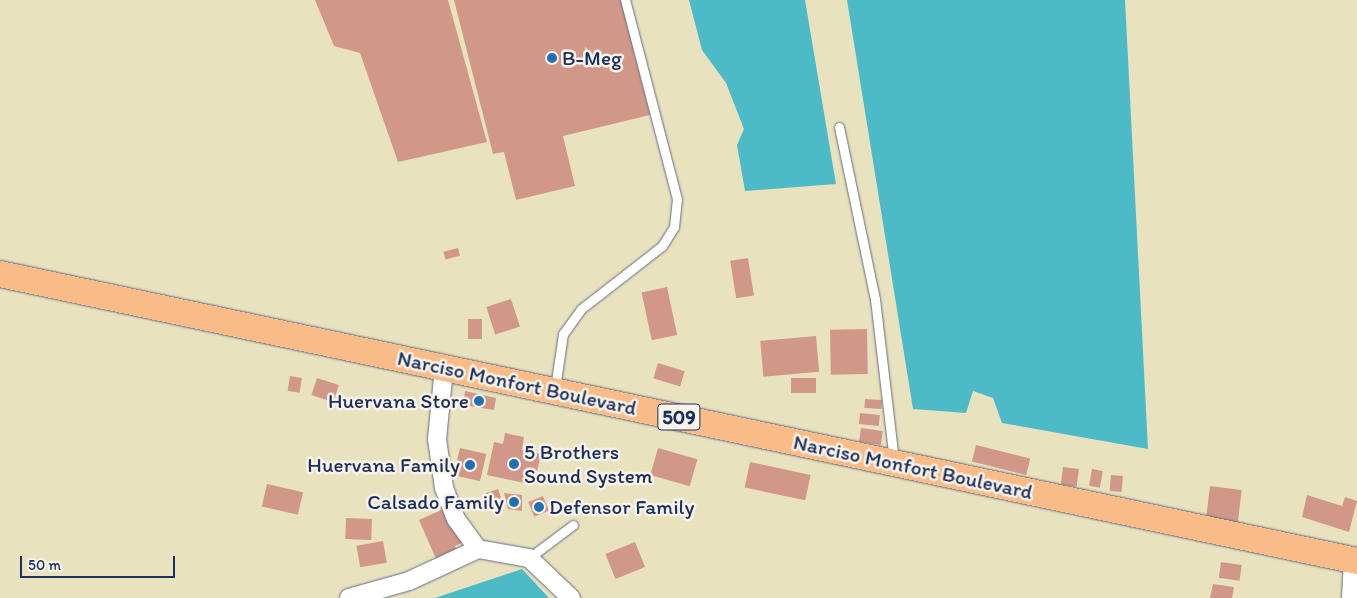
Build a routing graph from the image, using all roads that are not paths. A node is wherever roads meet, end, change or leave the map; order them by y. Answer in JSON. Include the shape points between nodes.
{"nodes":[{"id":1,"x":625,"y":0,"type":"edge"},
{"id":2,"x":840,"y":128,"type":"dead end"},
{"id":3,"x":0,"y":274,"type":"edge"},
{"id":4,"x":444,"y":368,"type":"junction"},
{"id":5,"x":554,"y":391,"type":"junction"},
{"id":6,"x":894,"y":463,"type":"junction"},
{"id":7,"x":573,"y":526,"type":"dead end"},
{"id":8,"x":478,"y":549,"type":"junction"},
{"id":9,"x":529,"y":558,"type":"junction"},
{"id":10,"x":1355,"y":561,"type":"edge"},
{"id":11,"x":349,"y":598,"type":"edge"},
{"id":12,"x":571,"y":598,"type":"edge"},
{"id":13,"x":1350,"y":598,"type":"edge"}],
"edges":[{"from":1,"to":5,"type":"lane","via":[[677,199],[674,226],[662,246],[581,309],[563,334]]},
{"from":2,"to":6,"type":"lane","via":[[875,299]]},
{"from":3,"to":4,"type":"main road","name":"Narciso Monfort Boulevard","number":"509"},
{"from":4,"to":5,"type":"main road","name":"Narciso Monfort Boulevard","number":"509"},
{"from":4,"to":8,"type":"street","via":[[437,439],[444,488],[456,519]]},
{"from":5,"to":6,"type":"main road","name":"Narciso Monfort Boulevard","number":"509"},
{"from":6,"to":10,"type":"main road","name":"Narciso Monfort Boulevard","number":"509"},
{"from":7,"to":9,"type":"lane"},
{"from":8,"to":9,"type":"street"},
{"from":8,"to":11,"type":"street","via":[[409,581]]},
{"from":9,"to":12,"type":"street"},
{"from":10,"to":13,"type":"street"}]}
